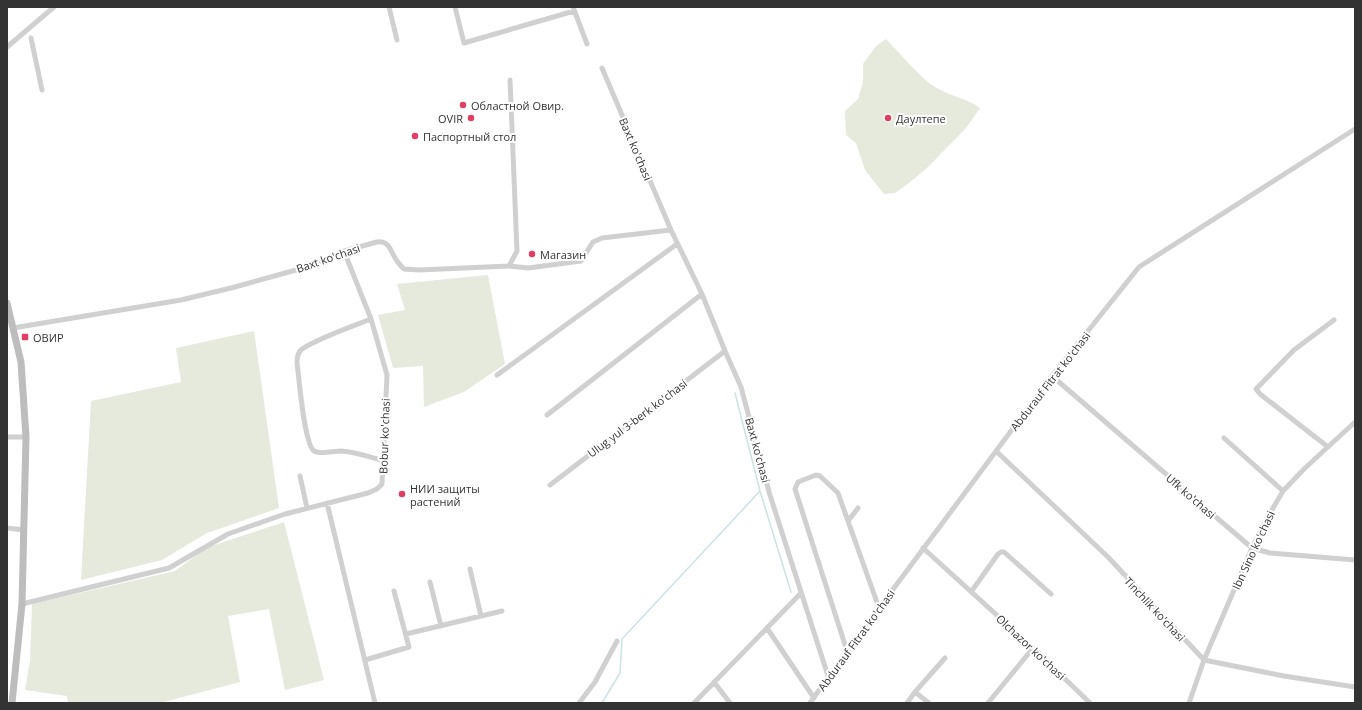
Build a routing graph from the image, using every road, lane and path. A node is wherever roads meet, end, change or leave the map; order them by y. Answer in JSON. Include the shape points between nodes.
{"nodes":[{"id":1,"x":54,"y":7,"type":"edge"},
{"id":2,"x":389,"y":7,"type":"edge"},
{"id":3,"x":454,"y":7,"type":"edge"},
{"id":4,"x":574,"y":9,"type":"edge"},
{"id":5,"x":31,"y":38,"type":"dead end"},
{"id":6,"x":397,"y":40,"type":"dead end"},
{"id":7,"x":587,"y":44,"type":"dead end"},
{"id":8,"x":7,"y":47,"type":"edge"},
{"id":9,"x":602,"y":68,"type":"dead end"},
{"id":10,"x":510,"y":80,"type":"dead end"},
{"id":11,"x":42,"y":90,"type":"dead end"},
{"id":12,"x":1355,"y":129,"type":"edge"},
{"id":13,"x":671,"y":230,"type":"junction"},
{"id":14,"x":677,"y":244,"type":"junction"},
{"id":15,"x":344,"y":251,"type":"junction"},
{"id":16,"x":509,"y":266,"type":"junction"},
{"id":17,"x":702,"y":294,"type":"junction"},
{"id":18,"x":7,"y":303,"type":"edge"},
{"id":19,"x":371,"y":319,"type":"junction"},
{"id":20,"x":1334,"y":320,"type":"dead end"},
{"id":21,"x":12,"y":328,"type":"junction"},
{"id":22,"x":725,"y":351,"type":"junction"},
{"id":23,"x":496,"y":375,"type":"dead end"},
{"id":24,"x":1052,"y":376,"type":"junction"},
{"id":25,"x":547,"y":415,"type":"dead end"},
{"id":26,"x":1355,"y":422,"type":"edge"},
{"id":27,"x":26,"y":437,"type":"junction"},
{"id":28,"x":7,"y":438,"type":"edge"},
{"id":29,"x":1224,"y":438,"type":"dead end"},
{"id":30,"x":1328,"y":447,"type":"junction"},
{"id":31,"x":996,"y":451,"type":"junction"},
{"id":32,"x":384,"y":461,"type":"junction"},
{"id":33,"x":300,"y":476,"type":"dead end"},
{"id":34,"x":550,"y":485,"type":"dead end"},
{"id":35,"x":1283,"y":491,"type":"junction"},
{"id":36,"x":327,"y":503,"type":"junction"},
{"id":37,"x":307,"y":508,"type":"junction"},
{"id":38,"x":858,"y":508,"type":"dead end"},
{"id":39,"x":848,"y":521,"type":"junction"},
{"id":40,"x":7,"y":528,"type":"edge"},
{"id":41,"x":24,"y":530,"type":"junction"},
{"id":42,"x":923,"y":548,"type":"junction"},
{"id":43,"x":1252,"y":548,"type":"junction"},
{"id":44,"x":1355,"y":560,"type":"edge"},
{"id":45,"x":470,"y":569,"type":"dead end"},
{"id":46,"x":430,"y":582,"type":"dead end"},
{"id":47,"x":394,"y":591,"type":"dead end"},
{"id":48,"x":971,"y":592,"type":"junction"},
{"id":49,"x":801,"y":593,"type":"junction"},
{"id":50,"x":1051,"y":594,"type":"dead end"},
{"id":51,"x":22,"y":604,"type":"junction"},
{"id":52,"x":879,"y":608,"type":"junction"},
{"id":53,"x":502,"y":611,"type":"dead end"},
{"id":54,"x":482,"y":616,"type":"junction"},
{"id":55,"x":441,"y":626,"type":"junction"},
{"id":56,"x":768,"y":628,"type":"junction"},
{"id":57,"x":406,"y":634,"type":"junction"},
{"id":58,"x":617,"y":641,"type":"dead end"},
{"id":59,"x":1033,"y":648,"type":"junction"},
{"id":60,"x":847,"y":651,"type":"junction"},
{"id":61,"x":945,"y":658,"type":"dead end"},
{"id":62,"x":365,"y":660,"type":"junction"},
{"id":63,"x":1204,"y":660,"type":"junction"},
{"id":64,"x":828,"y":676,"type":"junction"},
{"id":65,"x":714,"y":682,"type":"junction"},
{"id":66,"x":1355,"y":687,"type":"edge"},
{"id":67,"x":915,"y":692,"type":"junction"},
{"id":68,"x":814,"y":698,"type":"junction"},
{"id":69,"x":12,"y":703,"type":"edge"},
{"id":70,"x":375,"y":703,"type":"edge"},
{"id":71,"x":579,"y":703,"type":"edge"},
{"id":72,"x":694,"y":703,"type":"edge"},
{"id":73,"x":730,"y":703,"type":"edge"},
{"id":74,"x":810,"y":703,"type":"edge"},
{"id":75,"x":907,"y":703,"type":"edge"},
{"id":76,"x":929,"y":703,"type":"edge"},
{"id":77,"x":988,"y":703,"type":"edge"},
{"id":78,"x":1090,"y":703,"type":"edge"},
{"id":79,"x":1189,"y":703,"type":"edge"}],
"edges":[{"from":1,"to":8,"type":"street"},
{"from":2,"to":6,"type":"street"},
{"from":3,"to":4,"type":"street","via":[[464,44]]},
{"from":4,"to":7,"type":"street"},
{"from":5,"to":11,"type":"street"},
{"from":9,"to":13,"type":"street","name":"Baxt ko'chasi"},
{"from":10,"to":16,"type":"street","via":[[517,251]]},
{"from":12,"to":24,"type":"street","name":"Abdurauf Fitrat ko'chasi","via":[[1139,267]]},
{"from":13,"to":14,"type":"street","name":"Baxt ko'chasi"},
{"from":13,"to":16,"type":"street","name":"Baxt ko'chasi","via":[[602,238],[593,242],[580,261],[528,268]]},
{"from":14,"to":17,"type":"street","name":"Baxt ko'chasi"},
{"from":14,"to":23,"type":"street"},
{"from":15,"to":16,"type":"street","name":"Baxt ko'chasi","via":[[384,242],[404,269]]},
{"from":15,"to":19,"type":"street","name":"Bobur ko'chasi"},
{"from":15,"to":21,"type":"street","name":"Baxt ko'chasi","via":[[321,263],[181,300]]},
{"from":17,"to":22,"type":"street","name":"Baxt ko'chasi"},
{"from":17,"to":25,"type":"street"},
{"from":18,"to":21,"type":"main road"},
{"from":19,"to":32,"type":"street","name":"Bobur ko'chasi","via":[[386,375]]},
{"from":19,"to":32,"type":"street","via":[[319,340],[302,350],[297,356],[297,363],[304,420],[312,450],[349,452]]},
{"from":20,"to":30,"type":"street","via":[[1294,350],[1256,389]]},
{"from":21,"to":27,"type":"main road","via":[[21,362]]},
{"from":22,"to":34,"type":"street","name":"Ulug yul 3-berk ko'chasi"},
{"from":22,"to":49,"type":"street","name":"Baxt ko'chasi","via":[[741,387],[769,492]]},
{"from":24,"to":31,"type":"street","name":"Abdurauf Fitrat ko'chasi"},
{"from":24,"to":43,"type":"street","name":"Ufk ko'chasi"},
{"from":26,"to":30,"type":"street","name":"Ibn Sino ko'chasi"},
{"from":27,"to":28,"type":"street"},
{"from":27,"to":41,"type":"main road"},
{"from":29,"to":35,"type":"street"},
{"from":30,"to":35,"type":"street","name":"Ibn Sino ko'chasi"},
{"from":31,"to":42,"type":"street","name":"Abdurauf Fitrat ko'chasi"},
{"from":31,"to":63,"type":"street","name":"Tinchlik ko'chasi","via":[[1108,557]]},
{"from":32,"to":36,"type":"street","name":"Bobur ko'chasi","via":[[382,484],[377,489]]},
{"from":33,"to":37,"type":"street"},
{"from":35,"to":43,"type":"street","name":"Ibn Sino ko'chasi"},
{"from":36,"to":37,"type":"street","name":"Bobur ko'chasi"},
{"from":36,"to":62,"type":"street"},
{"from":37,"to":51,"type":"street","name":"Bobur ko'chasi","via":[[228,534],[169,568]]},
{"from":38,"to":39,"type":"street"},
{"from":39,"to":52,"type":"street"},
{"from":39,"to":60,"type":"street","via":[[838,493],[820,476],[816,474],[795,486]]},
{"from":40,"to":41,"type":"street"},
{"from":41,"to":51,"type":"main road"},
{"from":42,"to":48,"type":"street","name":"Olchazor ko'chasi"},
{"from":42,"to":52,"type":"street","name":"Abdurauf Fitrat ko'chasi"},
{"from":43,"to":44,"type":"street","name":"Ufk ko'chasi","via":[[1270,553]]},
{"from":43,"to":63,"type":"street","name":"Ibn Sino ko'chasi"},
{"from":45,"to":54,"type":"street"},
{"from":46,"to":55,"type":"street"},
{"from":47,"to":57,"type":"street"},
{"from":48,"to":50,"type":"street","via":[[998,554],[1004,552]]},
{"from":48,"to":59,"type":"street","name":"Olchazor ko'chasi"},
{"from":49,"to":56,"type":"street"},
{"from":49,"to":64,"type":"street","name":"Baxt ko'chasi"},
{"from":51,"to":69,"type":"main road"},
{"from":52,"to":60,"type":"street","name":"Abdurauf Fitrat ko'chasi"},
{"from":53,"to":54,"type":"street"},
{"from":54,"to":55,"type":"street"},
{"from":55,"to":57,"type":"street"},
{"from":56,"to":65,"type":"street"},
{"from":56,"to":68,"type":"street"},
{"from":57,"to":62,"type":"street","via":[[409,647]]},
{"from":58,"to":71,"type":"street","via":[[595,682]]},
{"from":59,"to":77,"type":"street"},
{"from":59,"to":78,"type":"street","name":"Olchazor ko'chasi"},
{"from":60,"to":64,"type":"street","name":"Abdurauf Fitrat ko'chasi"},
{"from":61,"to":67,"type":"street"},
{"from":62,"to":70,"type":"street"},
{"from":63,"to":66,"type":"street"},
{"from":63,"to":79,"type":"street","name":"Ibn Sino ko'chasi"},
{"from":64,"to":68,"type":"street","name":"Abdurauf Fitrat ko'chasi"},
{"from":65,"to":72,"type":"street"},
{"from":65,"to":73,"type":"street"},
{"from":67,"to":75,"type":"street"},
{"from":67,"to":76,"type":"street"},
{"from":68,"to":74,"type":"street","name":"Abdurauf Fitrat ko'chasi"}]}
